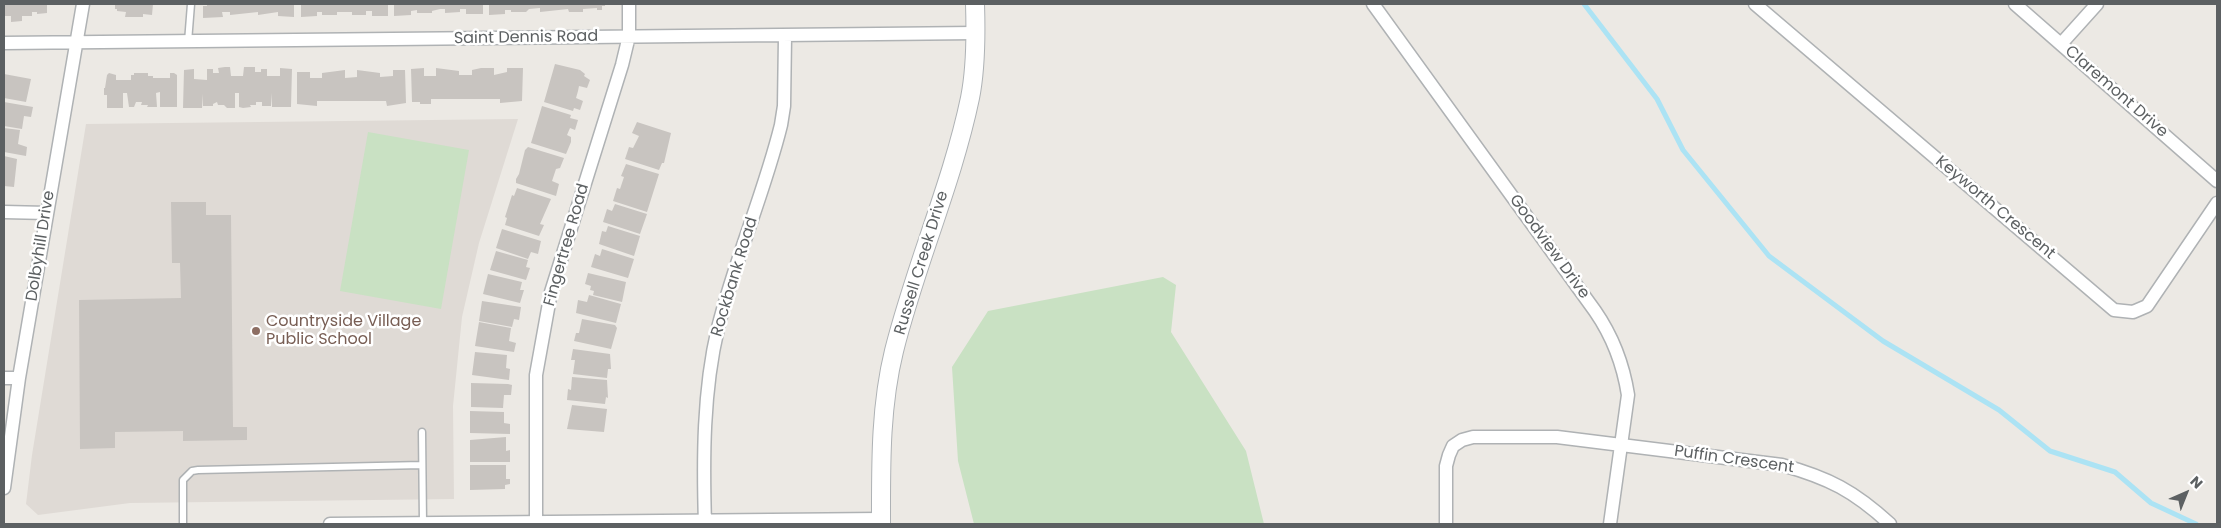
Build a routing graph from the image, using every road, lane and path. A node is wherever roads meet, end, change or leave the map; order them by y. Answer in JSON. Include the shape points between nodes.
{"nodes":[{"id":1,"x":83,"y":4,"type":"edge"},
{"id":2,"x":191,"y":4,"type":"edge"},
{"id":3,"x":629,"y":4,"type":"edge"},
{"id":4,"x":975,"y":4,"type":"edge"},
{"id":5,"x":1373,"y":4,"type":"edge"},
{"id":6,"x":1755,"y":4,"type":"edge"},
{"id":7,"x":2014,"y":4,"type":"edge"},
{"id":8,"x":2097,"y":4,"type":"edge"},
{"id":9,"x":976,"y":33,"type":"junction"},
{"id":10,"x":629,"y":36,"type":"junction"},
{"id":11,"x":785,"y":37,"type":"junction"},
{"id":12,"x":76,"y":42,"type":"junction"},
{"id":13,"x":188,"y":42,"type":"junction"},
{"id":14,"x":4,"y":43,"type":"edge"},
{"id":15,"x":2062,"y":44,"type":"junction"},
{"id":16,"x":2217,"y":181,"type":"edge"},
{"id":17,"x":2217,"y":203,"type":"edge"},
{"id":18,"x":4,"y":212,"type":"edge"},
{"id":19,"x":47,"y":213,"type":"junction"},
{"id":20,"x":4,"y":378,"type":"edge"},
{"id":21,"x":19,"y":378,"type":"junction"},
{"id":22,"x":422,"y":432,"type":"dead end"},
{"id":23,"x":1622,"y":444,"type":"junction"},
{"id":24,"x":422,"y":466,"type":"junction"},
{"id":25,"x":4,"y":488,"type":"edge"},
{"id":26,"x":705,"y":522,"type":"edge"},
{"id":27,"x":881,"y":522,"type":"edge"},
{"id":28,"x":423,"y":523,"type":"edge"},
{"id":29,"x":536,"y":523,"type":"edge"},
{"id":30,"x":183,"y":524,"type":"edge"},
{"id":31,"x":330,"y":524,"type":"edge"},
{"id":32,"x":1446,"y":524,"type":"edge"},
{"id":33,"x":1610,"y":524,"type":"edge"},
{"id":34,"x":1890,"y":524,"type":"edge"}],
"edges":[{"from":1,"to":12,"type":"street","name":"Dolbyhill Drive"},
{"from":2,"to":13,"type":"lane"},
{"from":3,"to":10,"type":"street","name":"Fingertree Road"},
{"from":4,"to":9,"type":"street","name":"Russell Creek Drive"},
{"from":5,"to":23,"type":"street","name":"Goodview Drive","via":[[1607,328],[1628,394]]},
{"from":6,"to":17,"type":"street","name":"Keyworth Crescent","via":[[2114,310],[2133,312],[2147,306]]},
{"from":7,"to":15,"type":"street","name":"Claremont Drive"},
{"from":8,"to":15,"type":"street"},
{"from":9,"to":11,"type":"street","name":"Saint Dennis Road"},
{"from":9,"to":27,"type":"street","name":"Russell Creek Drive","via":[[970,96],[960,140],[894,352],[884,406]]},
{"from":10,"to":11,"type":"street","name":"Saint Dennis Road"},
{"from":10,"to":13,"type":"street","name":"Saint Dennis Road"},
{"from":10,"to":29,"type":"street","name":"Fingertree Road","via":[[551,292],[536,375]]},
{"from":11,"to":26,"type":"street","name":"Rockbank Road","via":[[781,125],[718,329],[706,411]]},
{"from":12,"to":13,"type":"street","name":"Saint Dennis Road"},
{"from":12,"to":14,"type":"street","name":"Saint Dennis Road"},
{"from":12,"to":19,"type":"street","name":"Dolbyhill Drive"},
{"from":15,"to":16,"type":"street","name":"Claremont Drive"},
{"from":18,"to":19,"type":"street"},
{"from":19,"to":21,"type":"street","name":"Dolbyhill Drive"},
{"from":20,"to":21,"type":"street"},
{"from":21,"to":25,"type":"street","name":"Dolbyhill Drive"},
{"from":22,"to":24,"type":"lane"},
{"from":23,"to":32,"type":"street","name":"Puffin Crescent","via":[[1548,437],[1484,436],[1462,440],[1453,446],[1446,466]]},
{"from":23,"to":33,"type":"street","name":"Goodview Drive"},
{"from":23,"to":34,"type":"street","name":"Puffin Crescent","via":[[1782,465],[1813,473],[1849,490]]},
{"from":24,"to":28,"type":"lane"},
{"from":24,"to":30,"type":"lane","via":[[198,470],[183,480]]},
{"from":26,"to":27,"type":"street"},
{"from":26,"to":29,"type":"street"},
{"from":28,"to":29,"type":"street"},
{"from":28,"to":31,"type":"street"}]}
